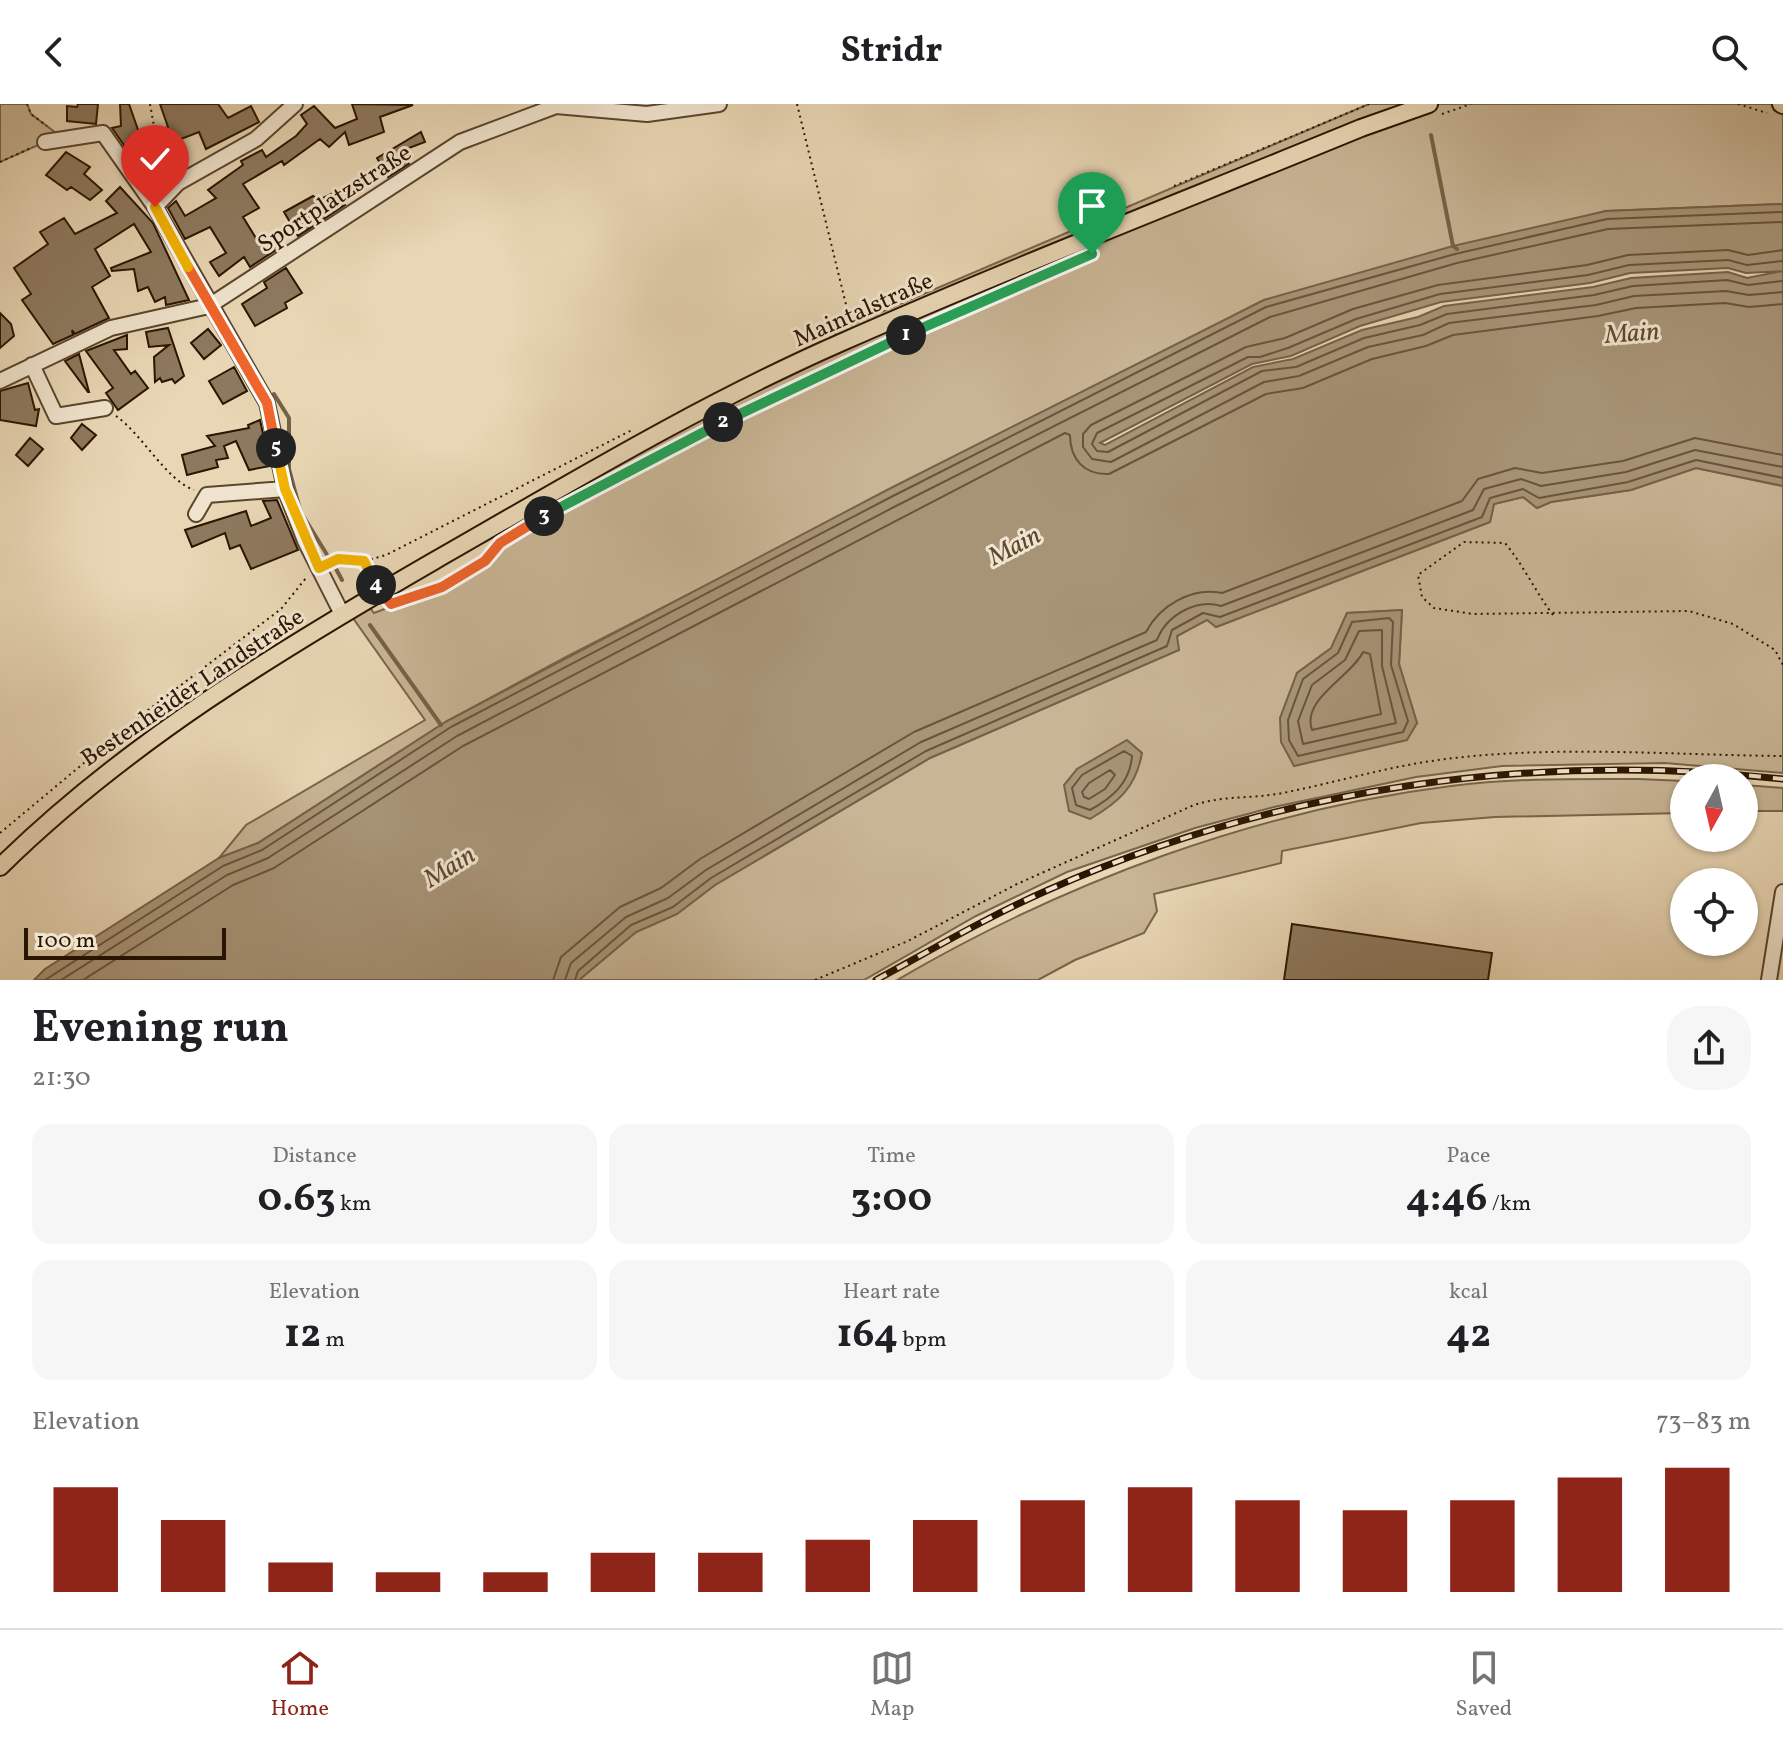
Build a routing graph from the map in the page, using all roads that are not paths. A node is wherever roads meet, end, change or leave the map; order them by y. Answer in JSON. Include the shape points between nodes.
{"nodes":[{"id":1,"x":295,"y":104,"type":"edge"},
{"id":2,"x":719,"y":104,"type":"edge"},
{"id":3,"x":1431,"y":110,"type":"edge"},
{"id":4,"x":45,"y":142,"type":"road end"},
{"id":5,"x":155,"y":207,"type":"junction"},
{"id":6,"x":209,"y":306,"type":"junction"},
{"id":7,"x":32,"y":365,"type":"junction"},
{"id":8,"x":0,"y":381,"type":"edge"},
{"id":9,"x":105,"y":408,"type":"road end"},
{"id":10,"x":285,"y":489,"type":"junction"},
{"id":11,"x":196,"y":514,"type":"dead end"},
{"id":12,"x":342,"y":614,"type":"junction"},
{"id":13,"x":0,"y":867,"type":"edge"},
{"id":14,"x":1783,"y":892,"type":"edge"},
{"id":15,"x":1769,"y":980,"type":"edge"}],
"edges":[{"from":1,"to":5,"type":"street","via":[[256,139],[178,183]]},
{"from":2,"to":6,"type":"street","name":"Sportplatzstraße","via":[[647,114],[556,106],[460,142]]},
{"from":3,"to":12,"type":"main road","name":"Maintalstraße","via":[[1361,128],[838,343],[645,439]]},
{"from":4,"to":5,"type":"street","via":[[103,133]]},
{"from":5,"to":6,"type":"street"},
{"from":6,"to":7,"type":"street","via":[[111,328]]},
{"from":6,"to":10,"type":"street","via":[[267,403]]},
{"from":7,"to":8,"type":"street"},
{"from":7,"to":9,"type":"street","via":[[56,416]]},
{"from":10,"to":11,"type":"street","via":[[207,495]]},
{"from":10,"to":12,"type":"street"},
{"from":12,"to":13,"type":"main road","name":"Bestenheider Landstraße","via":[[120,761]]},
{"from":14,"to":15,"type":"street"}]}
